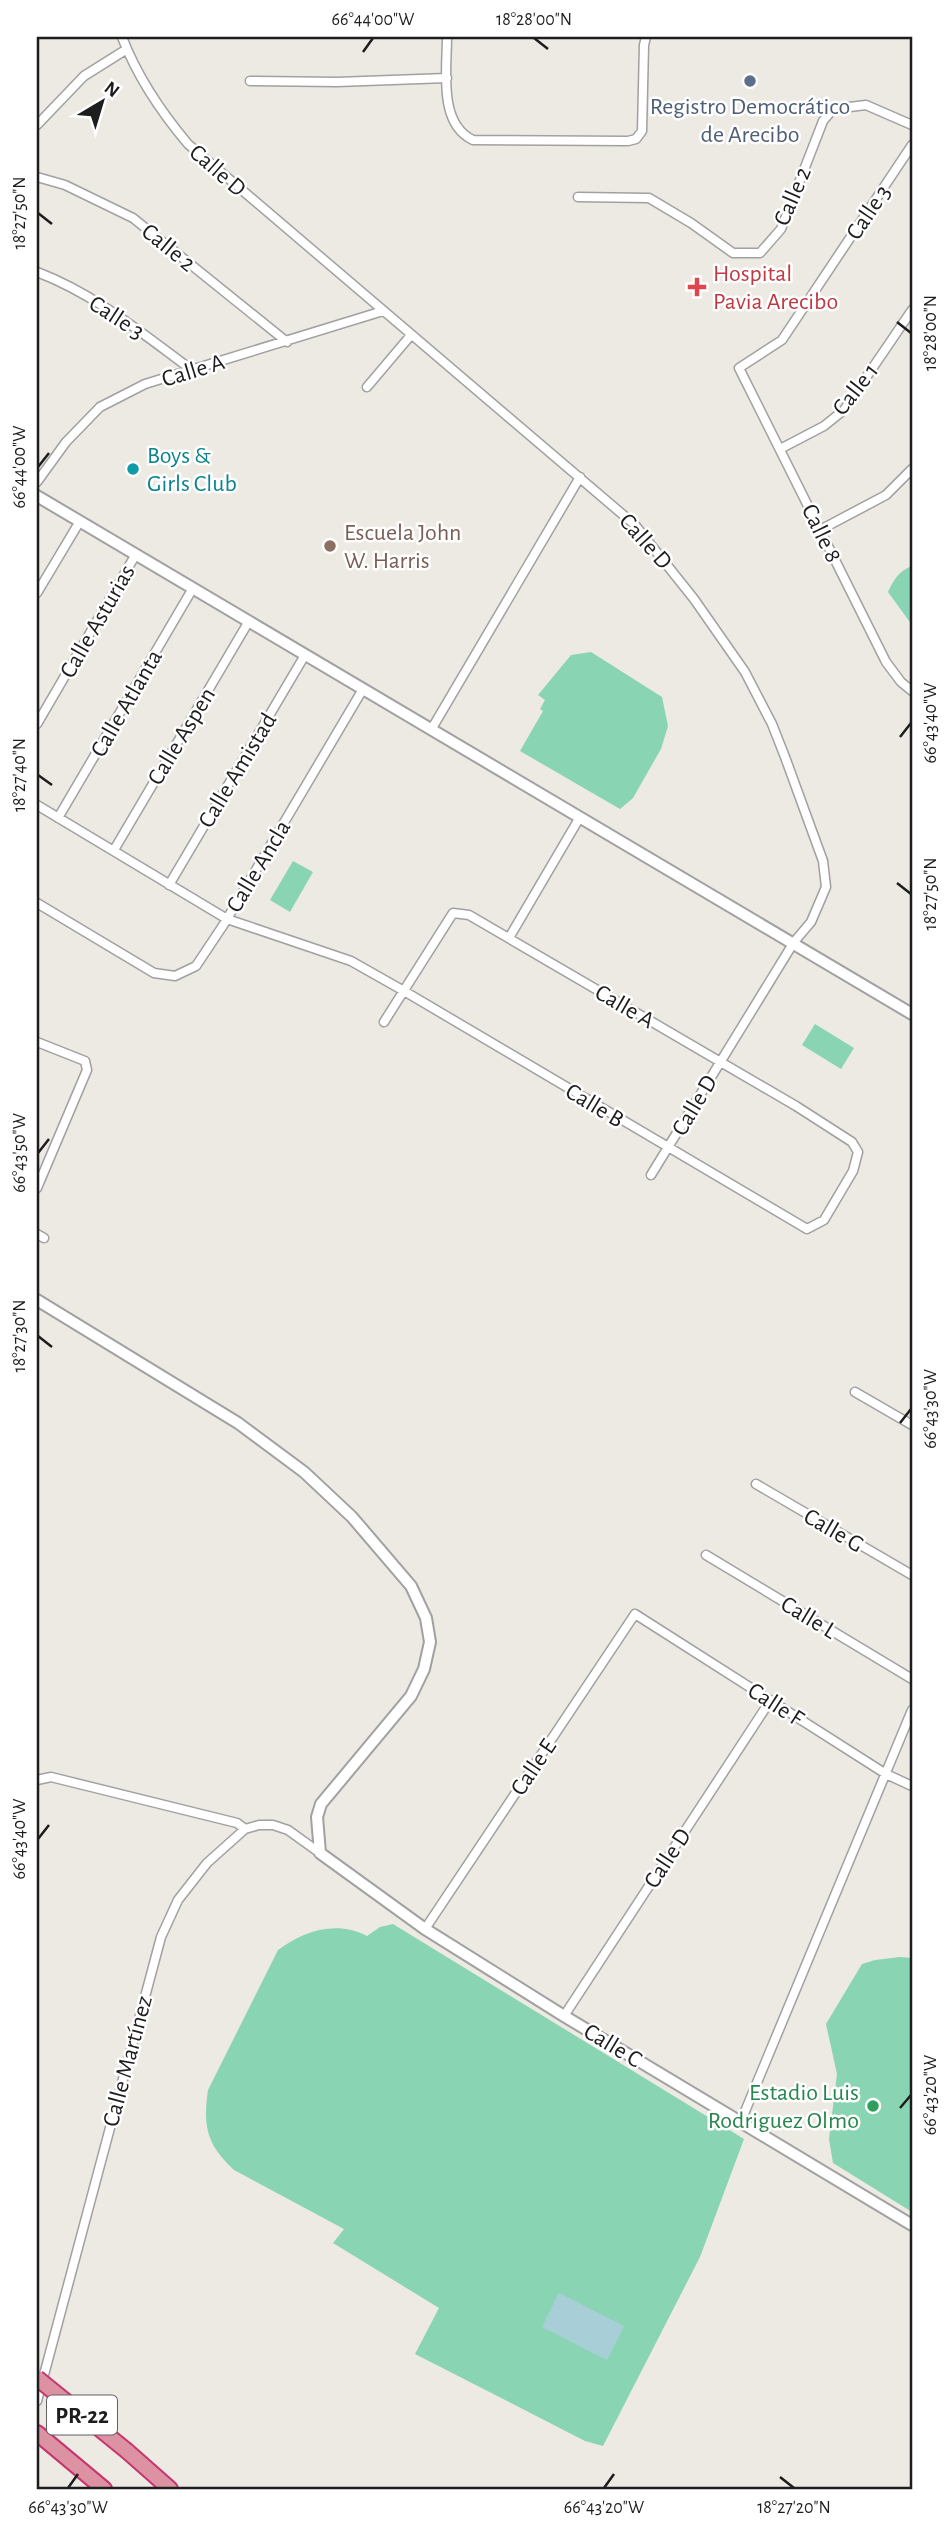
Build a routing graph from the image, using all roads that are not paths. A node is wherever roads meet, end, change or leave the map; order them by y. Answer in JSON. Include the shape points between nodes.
{"nodes":[{"id":1,"x":122,"y":37,"type":"edge"},
{"id":2,"x":447,"y":37,"type":"edge"},
{"id":3,"x":646,"y":37,"type":"edge"},
{"id":4,"x":127,"y":49,"type":"junction"},
{"id":5,"x":447,"y":78,"type":"junction"},
{"id":6,"x":250,"y":81,"type":"dead end"},
{"id":7,"x":37,"y":125,"type":"edge"},
{"id":8,"x":912,"y":125,"type":"edge"},
{"id":9,"x":912,"y":145,"type":"edge"},
{"id":10,"x":37,"y":177,"type":"edge"},
{"id":11,"x":578,"y":197,"type":"dead end"},
{"id":12,"x":37,"y":272,"type":"edge"},
{"id":13,"x":383,"y":311,"type":"junction"},
{"id":14,"x":911,"y":314,"type":"edge"},
{"id":15,"x":411,"y":335,"type":"junction"},
{"id":16,"x":287,"y":342,"type":"junction"},
{"id":17,"x":739,"y":368,"type":"joint"},
{"id":18,"x":192,"y":370,"type":"junction"},
{"id":19,"x":367,"y":387,"type":"dead end"},
{"id":20,"x":780,"y":449,"type":"junction"},
{"id":21,"x":912,"y":469,"type":"edge"},
{"id":22,"x":580,"y":477,"type":"junction"},
{"id":23,"x":37,"y":482,"type":"edge"},
{"id":24,"x":37,"y":496,"type":"edge"},
{"id":25,"x":80,"y":521,"type":"junction"},
{"id":26,"x":820,"y":530,"type":"junction"},
{"id":27,"x":136,"y":554,"type":"junction"},
{"id":28,"x":193,"y":588,"type":"junction"},
{"id":29,"x":37,"y":593,"type":"edge"},
{"id":30,"x":249,"y":621,"type":"junction"},
{"id":31,"x":305,"y":655,"type":"junction"},
{"id":32,"x":363,"y":689,"type":"junction"},
{"id":33,"x":912,"y":691,"type":"edge"},
{"id":34,"x":37,"y":724,"type":"edge"},
{"id":35,"x":431,"y":730,"type":"junction"},
{"id":36,"x":37,"y":805,"type":"edge"},
{"id":37,"x":580,"y":817,"type":"junction"},
{"id":38,"x":58,"y":818,"type":"junction"},
{"id":39,"x":114,"y":850,"type":"junction"},
{"id":40,"x":169,"y":885,"type":"junction"},
{"id":41,"x":37,"y":903,"type":"edge"},
{"id":42,"x":227,"y":919,"type":"junction"},
{"id":43,"x":509,"y":938,"type":"junction"},
{"id":44,"x":794,"y":942,"type":"junction"},
{"id":45,"x":404,"y":991,"type":"junction"},
{"id":46,"x":912,"y":1014,"type":"edge"},
{"id":47,"x":384,"y":1022,"type":"dead end"},
{"id":48,"x":37,"y":1042,"type":"edge"},
{"id":49,"x":720,"y":1062,"type":"junction"},
{"id":50,"x":668,"y":1147,"type":"junction"},
{"id":51,"x":651,"y":1175,"type":"dead end"},
{"id":52,"x":37,"y":1188,"type":"edge"},
{"id":53,"x":787,"y":1217,"type":"joint"},
{"id":54,"x":37,"y":1300,"type":"edge"},
{"id":55,"x":855,"y":1392,"type":"dead end"},
{"id":56,"x":912,"y":1424,"type":"edge"},
{"id":57,"x":756,"y":1485,"type":"dead end"},
{"id":58,"x":706,"y":1555,"type":"dead end"},
{"id":59,"x":912,"y":1575,"type":"edge"},
{"id":60,"x":643,"y":1618,"type":"joint"},
{"id":61,"x":912,"y":1679,"type":"edge"},
{"id":62,"x":770,"y":1701,"type":"junction"},
{"id":63,"x":912,"y":1710,"type":"edge"},
{"id":64,"x":886,"y":1774,"type":"junction"},
{"id":65,"x":37,"y":1780,"type":"edge"},
{"id":66,"x":912,"y":1786,"type":"edge"},
{"id":67,"x":245,"y":1829,"type":"junction"},
{"id":68,"x":320,"y":1853,"type":"junction"},
{"id":69,"x":425,"y":1929,"type":"junction"},
{"id":70,"x":564,"y":2016,"type":"junction"},
{"id":71,"x":741,"y":2121,"type":"junction"},
{"id":72,"x":912,"y":2225,"type":"edge"},
{"id":73,"x":37,"y":2378,"type":"edge"},
{"id":74,"x":37,"y":2401,"type":"edge"},
{"id":75,"x":37,"y":2433,"type":"edge"},
{"id":76,"x":104,"y":2489,"type":"edge"},
{"id":77,"x":170,"y":2489,"type":"edge"}],
"edges":[{"from":1,"to":4,"type":"street","name":"Calle D"},
{"from":2,"to":5,"type":"street"},
{"from":3,"to":5,"type":"street","via":[[642,131],[628,141],[473,140],[457,130],[451,117]]},
{"from":4,"to":7,"type":"street","via":[[84,76]]},
{"from":4,"to":13,"type":"street","name":"Calle D","via":[[162,113],[188,144]]},
{"from":5,"to":6,"type":"street"},
{"from":8,"to":11,"type":"street","name":"Calle 2","via":[[866,105],[833,109],[823,121],[781,229],[760,253],[733,253],[649,198]]},
{"from":9,"to":17,"type":"street","name":"Calle 3","via":[[782,340]]},
{"from":10,"to":16,"type":"street","name":"Calle 2","via":[[65,185],[133,218]]},
{"from":12,"to":18,"type":"street","name":"Calle 3","via":[[111,310]]},
{"from":13,"to":15,"type":"street","name":"Calle D"},
{"from":13,"to":16,"type":"street","name":"Calle A"},
{"from":14,"to":20,"type":"street","name":"Calle 1","via":[[844,410]]},
{"from":15,"to":19,"type":"street"},
{"from":15,"to":22,"type":"street","name":"Calle D"},
{"from":16,"to":18,"type":"street","name":"Calle A"},
{"from":17,"to":20,"type":"street","name":"Calle 8"},
{"from":18,"to":23,"type":"street","name":"Calle A","via":[[145,384],[100,407],[66,442]]},
{"from":20,"to":26,"type":"street","name":"Calle 8"},
{"from":21,"to":26,"type":"street","via":[[886,495]]},
{"from":22,"to":35,"type":"street"},
{"from":22,"to":44,"type":"street","name":"Calle D","via":[[635,525],[666,562],[745,672],[772,724],[825,874],[826,887],[811,922]]},
{"from":24,"to":25,"type":"street"},
{"from":25,"to":27,"type":"street"},
{"from":25,"to":29,"type":"street"},
{"from":26,"to":33,"type":"street","name":"Calle 8","via":[[886,662]]},
{"from":27,"to":28,"type":"street"},
{"from":27,"to":34,"type":"street","name":"Calle Asturias"},
{"from":28,"to":30,"type":"street"},
{"from":28,"to":38,"type":"street","name":"Calle Atlanta"},
{"from":30,"to":31,"type":"street"},
{"from":30,"to":39,"type":"street","name":"Calle Aspen"},
{"from":31,"to":32,"type":"street"},
{"from":31,"to":40,"type":"street","name":"Calle Amistad"},
{"from":32,"to":35,"type":"street"},
{"from":32,"to":42,"type":"street","name":"Calle Ancla"},
{"from":35,"to":37,"type":"street"},
{"from":36,"to":38,"type":"street","name":"Calle B"},
{"from":37,"to":43,"type":"street"},
{"from":37,"to":44,"type":"street"},
{"from":38,"to":39,"type":"street","name":"Calle B"},
{"from":39,"to":40,"type":"street","name":"Calle B"},
{"from":40,"to":42,"type":"street","name":"Calle B"},
{"from":41,"to":42,"type":"street","name":"Calle Ancla","via":[[154,973],[175,976],[197,967]]},
{"from":42,"to":45,"type":"street","name":"Calle B","via":[[351,961]]},
{"from":43,"to":45,"type":"street","via":[[469,915],[453,913]]},
{"from":43,"to":49,"type":"street","name":"Calle A"},
{"from":44,"to":46,"type":"street"},
{"from":44,"to":49,"type":"street","name":"Calle D"},
{"from":45,"to":47,"type":"street"},
{"from":45,"to":50,"type":"street","name":"Calle B"},
{"from":48,"to":52,"type":"street","via":[[85,1062],[87,1070]]},
{"from":49,"to":50,"type":"street","name":"Calle D"},
{"from":49,"to":53,"type":"street","name":"Calle A","via":[[852,1142],[858,1152],[853,1171],[824,1220],[807,1229]]},
{"from":50,"to":51,"type":"street","name":"Calle D"},
{"from":50,"to":53,"type":"street","name":"Calle B"},
{"from":54,"to":68,"type":"street","via":[[238,1423],[304,1472],[352,1517],[411,1586],[426,1618],[430,1642],[425,1669],[411,1696],[321,1804],[317,1817]]},
{"from":55,"to":56,"type":"street"},
{"from":57,"to":59,"type":"street","name":"Calle G"},
{"from":58,"to":61,"type":"street","name":"Calle L"},
{"from":60,"to":62,"type":"street","name":"Calle F"},
{"from":60,"to":69,"type":"street","name":"Calle E","via":[[635,1614]]},
{"from":62,"to":64,"type":"street","name":"Calle F"},
{"from":62,"to":70,"type":"street","name":"Calle D"},
{"from":63,"to":64,"type":"street"},
{"from":64,"to":66,"type":"street","name":"Calle F"},
{"from":64,"to":71,"type":"street"},
{"from":65,"to":67,"type":"street","via":[[51,1777]]},
{"from":67,"to":68,"type":"street","via":[[281,1827]]},
{"from":67,"to":74,"type":"street","name":"Calle Martínez","via":[[206,1863],[178,1900],[161,1937]]},
{"from":68,"to":69,"type":"street","name":"Calle C"},
{"from":69,"to":70,"type":"street","name":"Calle C"},
{"from":70,"to":71,"type":"street","name":"Calle C"},
{"from":71,"to":72,"type":"street","name":"Calle C"},
{"from":73,"to":77,"type":"highway","number":"PR-22","bridge":true},
{"from":75,"to":76,"type":"highway","number":"PR-22"}]}
